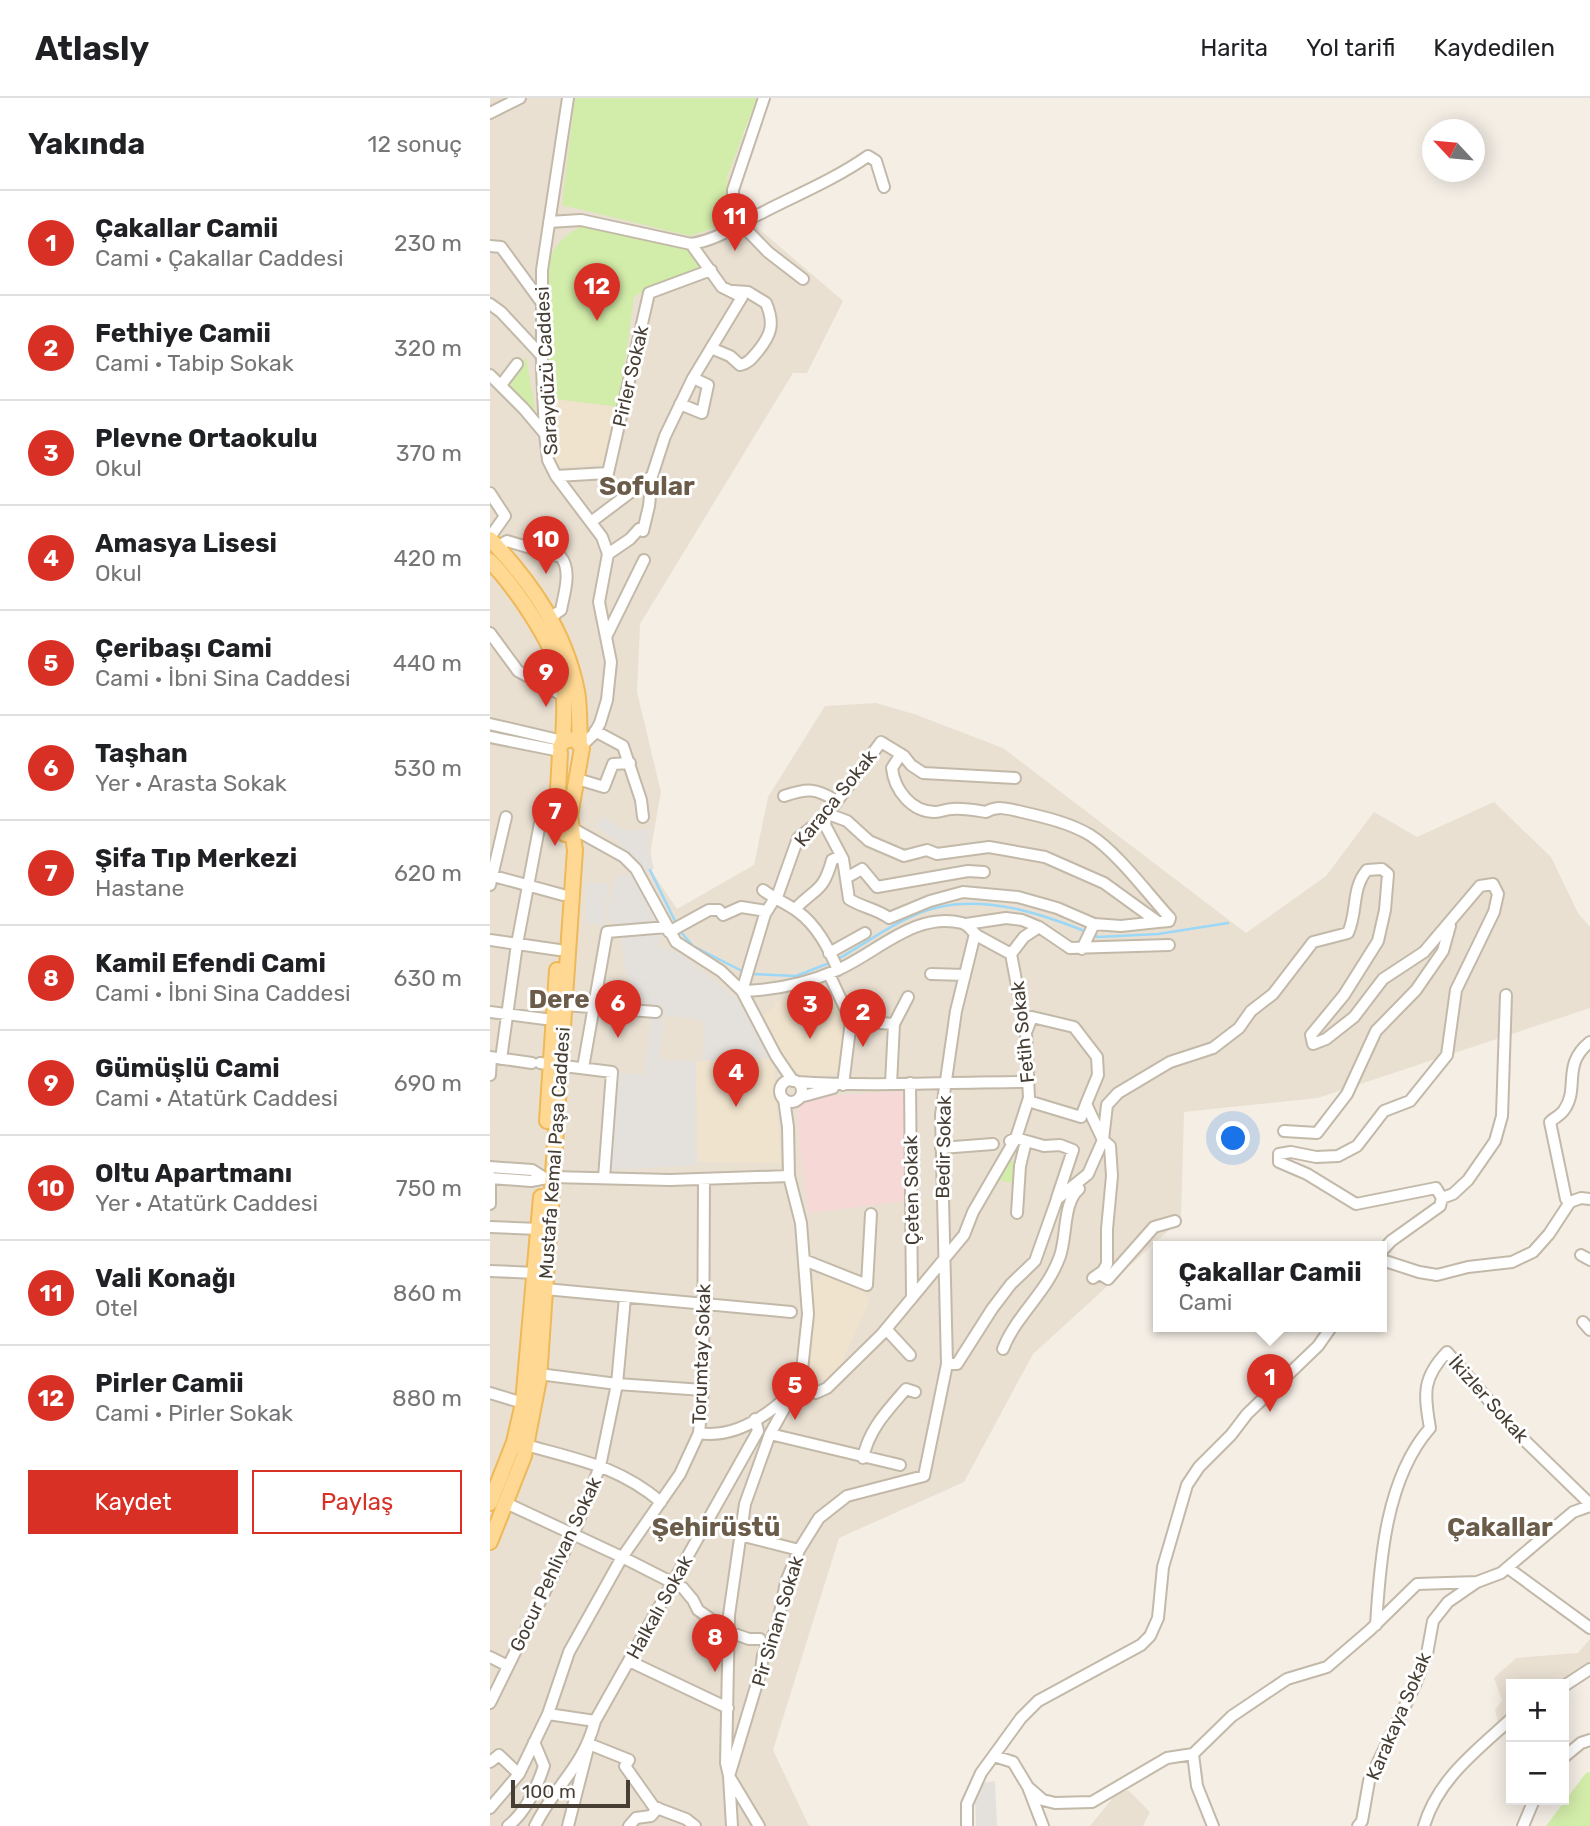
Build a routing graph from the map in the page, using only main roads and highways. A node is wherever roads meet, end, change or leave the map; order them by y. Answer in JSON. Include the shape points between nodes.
{"nodes":[{"id":1,"x":492,"y":541,"type":"edge"},
{"id":2,"x":490,"y":561,"type":"edge"},
{"id":3,"x":561,"y":749,"type":"junction"},
{"id":4,"x":580,"y":749,"type":"junction"},
{"id":5,"x":546,"y":1064,"type":"junction"},
{"id":6,"x":548,"y":1177,"type":"junction"},
{"id":7,"x":490,"y":1503,"type":"edge"},
{"id":8,"x":490,"y":1542,"type":"edge"}],
"edges":[{"from":1,"to":4,"type":"main road","name":"Mustafa Kemal Paşa Caddesi","via":[[551,617],[577,692]]},
{"from":2,"to":3,"type":"main road","name":"Mustafa Kemal Paşa Caddesi","via":[[551,649],[564,696]]},
{"from":3,"to":4,"type":"main road","via":[[567,760],[574,760]]},
{"from":3,"to":5,"type":"main road","name":"Mustafa Kemal Paşa Caddesi","via":[[557,808],[565,827],[566,853]]},
{"from":4,"to":5,"type":"main road","name":"Mustafa Kemal Paşa Caddesi","via":[[570,816],[575,850],[564,1005]]},
{"from":5,"to":6,"type":"main road","name":"Mustafa Kemal Paşa Caddesi"},
{"from":6,"to":7,"type":"main road","name":"Mustafa Kemal Paşa Caddesi","via":[[523,1403],[514,1442]]},
{"from":6,"to":8,"type":"main road","name":"Mustafa Kemal Paşa Caddesi","via":[[539,1374],[526,1445]]}]}
